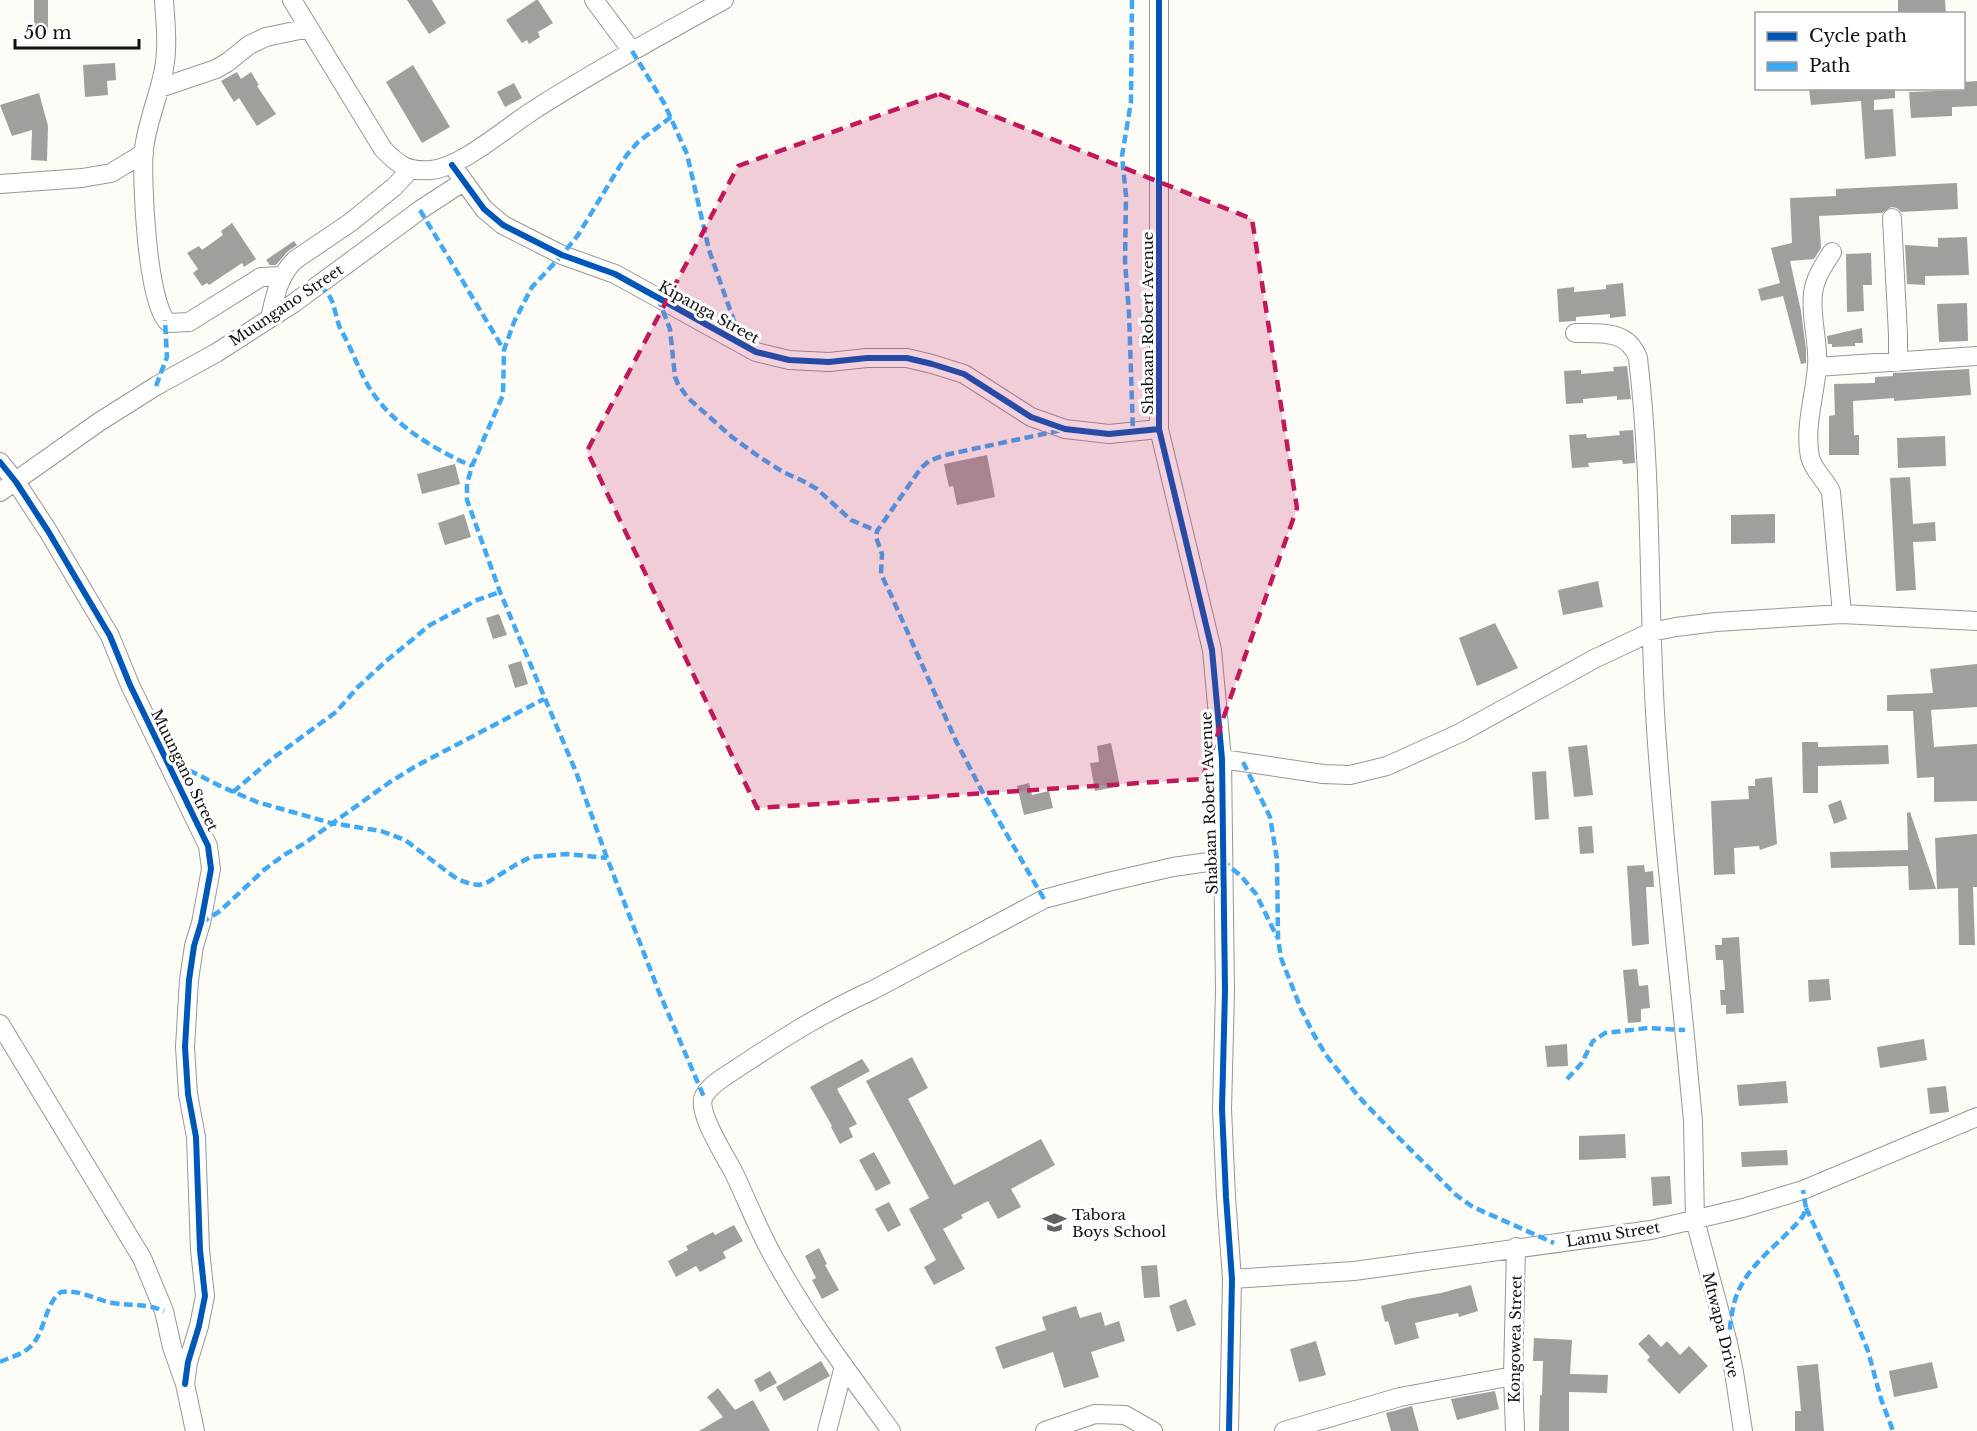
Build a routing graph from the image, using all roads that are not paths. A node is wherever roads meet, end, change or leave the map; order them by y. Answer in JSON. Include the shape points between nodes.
{"nodes":[{"id":1,"x":164,"y":0,"type":"edge"},
{"id":2,"x":292,"y":0,"type":"edge"},
{"id":3,"x":594,"y":0,"type":"edge"},
{"id":4,"x":724,"y":0,"type":"edge"},
{"id":5,"x":1159,"y":0,"type":"edge"},
{"id":6,"x":309,"y":28,"type":"junction"},
{"id":7,"x":632,"y":51,"type":"junction"},
{"id":8,"x":159,"y":88,"type":"junction"},
{"id":9,"x":144,"y":153,"type":"junction"},
{"id":10,"x":452,"y":165,"type":"junction"},
{"id":11,"x":411,"y":169,"type":"junction"},
{"id":12,"x":111,"y":173,"type":"junction"},
{"id":13,"x":463,"y":182,"type":"junction"},
{"id":14,"x":0,"y":184,"type":"edge"},
{"id":15,"x":142,"y":191,"type":"junction"},
{"id":16,"x":1892,"y":218,"type":"dead end"},
{"id":17,"x":1833,"y":252,"type":"dead end"},
{"id":18,"x":282,"y":276,"type":"junction"},
{"id":19,"x":270,"y":318,"type":"junction"},
{"id":20,"x":1575,"y":333,"type":"dead end"},
{"id":21,"x":1977,"y":356,"type":"edge"},
{"id":22,"x":1898,"y":362,"type":"junction"},
{"id":23,"x":1817,"y":367,"type":"junction"},
{"id":24,"x":1159,"y":429,"type":"junction"},
{"id":25,"x":0,"y":462,"type":"edge"},
{"id":26,"x":16,"y":482,"type":"junction"},
{"id":27,"x":0,"y":492,"type":"edge"},
{"id":28,"x":1842,"y":614,"type":"junction"},
{"id":29,"x":1977,"y":621,"type":"edge"},
{"id":30,"x":1651,"y":632,"type":"junction"},
{"id":31,"x":1222,"y":759,"type":"junction"},
{"id":32,"x":1222,"y":860,"type":"junction"},
{"id":33,"x":0,"y":1024,"type":"edge"},
{"id":34,"x":1977,"y":1117,"type":"edge"},
{"id":35,"x":1695,"y":1220,"type":"junction"},
{"id":36,"x":1516,"y":1247,"type":"junction"},
{"id":37,"x":1232,"y":1279,"type":"junction"},
{"id":38,"x":844,"y":1366,"type":"junction"},
{"id":39,"x":1513,"y":1376,"type":"junction"},
{"id":40,"x":185,"y":1384,"type":"junction"},
{"id":41,"x":195,"y":1431,"type":"edge"},
{"id":42,"x":827,"y":1431,"type":"edge"},
{"id":43,"x":891,"y":1431,"type":"edge"},
{"id":44,"x":1045,"y":1431,"type":"edge"},
{"id":45,"x":1153,"y":1431,"type":"edge"},
{"id":46,"x":1229,"y":1431,"type":"edge"},
{"id":47,"x":1284,"y":1431,"type":"edge"},
{"id":48,"x":1515,"y":1431,"type":"edge"},
{"id":49,"x":1743,"y":1431,"type":"edge"}],
"edges":[{"from":1,"to":8,"type":"street","via":[[166,51]]},
{"from":2,"to":6,"type":"street"},
{"from":3,"to":7,"type":"street"},
{"from":4,"to":7,"type":"street"},
{"from":5,"to":24,"type":"street","name":"Shabaan Robert Avenue"},
{"from":6,"to":8,"type":"street","via":[[266,37],[216,69]]},
{"from":6,"to":11,"type":"street","via":[[383,149],[397,164]]},
{"from":7,"to":10,"type":"street","via":[[536,108]]},
{"from":8,"to":9,"type":"street"},
{"from":9,"to":12,"type":"street"},
{"from":9,"to":15,"type":"street"},
{"from":10,"to":11,"type":"street","via":[[432,170]]},
{"from":10,"to":13,"type":"street","name":"Kipanga Street"},
{"from":11,"to":18,"type":"street","via":[[351,222],[295,260]]},
{"from":12,"to":14,"type":"street"},
{"from":12,"to":15,"type":"street","via":[[123,176]]},
{"from":13,"to":19,"type":"street","name":"Muungano Street"},
{"from":13,"to":24,"type":"street","name":"Kipanga Street","via":[[503,225],[562,255],[615,274],[756,352],[789,360],[829,362],[907,358],[964,374],[1031,417],[1065,429],[1109,434]]},
{"from":15,"to":18,"type":"street","via":[[152,274],[165,320],[189,322],[261,277]]},
{"from":16,"to":22,"type":"street"},
{"from":17,"to":23,"type":"street","via":[[1819,272],[1813,294]]},
{"from":18,"to":19,"type":"street"},
{"from":19,"to":26,"type":"street","name":"Muungano Street","via":[[99,422]]},
{"from":20,"to":30,"type":"street","name":"Mtwapa Drive","via":[[1623,338],[1638,358],[1647,473]]},
{"from":21,"to":22,"type":"street"},
{"from":22,"to":23,"type":"street"},
{"from":23,"to":28,"type":"street","via":[[1809,449],[1811,461],[1832,492]]},
{"from":24,"to":31,"type":"street","name":"Shabaan Robert Avenue","via":[[1212,650]]},
{"from":25,"to":26,"type":"street"},
{"from":26,"to":27,"type":"street","name":"Muungano Street"},
{"from":26,"to":40,"type":"street","name":"Muungano Street","via":[[110,636],[208,846],[211,870],[190,968],[185,1047],[196,1137],[205,1296]]},
{"from":28,"to":29,"type":"street"},
{"from":28,"to":30,"type":"street","via":[[1716,622]]},
{"from":30,"to":31,"type":"street","via":[[1553,680],[1460,733],[1387,766],[1350,775],[1323,774]]},
{"from":30,"to":35,"type":"street","name":"Mtwapa Drive","via":[[1662,806],[1693,1121]]},
{"from":31,"to":32,"type":"street","name":"Shabaan Robert Avenue"},
{"from":32,"to":37,"type":"street","name":"Shabaan Robert Avenue","via":[[1222,1109]]},
{"from":32,"to":38,"type":"street","via":[[1044,899],[785,1036],[714,1085],[704,1097],[710,1128],[776,1263]]},
{"from":33,"to":40,"type":"street","name":"Muungano Street","via":[[142,1258],[164,1311]]},
{"from":34,"to":35,"type":"street","name":"Lamu Street","via":[[1803,1190]]},
{"from":35,"to":36,"type":"street","name":"Lamu Street","via":[[1616,1235]]},
{"from":35,"to":49,"type":"street","name":"Mtwapa Drive","via":[[1732,1362]]},
{"from":36,"to":37,"type":"street","name":"Lamu Street","via":[[1354,1271]]},
{"from":36,"to":39,"type":"street","name":"Kongowea Street"},
{"from":37,"to":46,"type":"street","name":"Shabaan Robert Avenue"},
{"from":38,"to":42,"type":"street"},
{"from":38,"to":43,"type":"street"},
{"from":39,"to":47,"type":"street","via":[[1400,1397]]},
{"from":39,"to":48,"type":"street","name":"Kongowea Street"},
{"from":40,"to":41,"type":"street","name":"Muungano Street"},
{"from":44,"to":45,"type":"street","via":[[1095,1414],[1125,1415]]}]}
